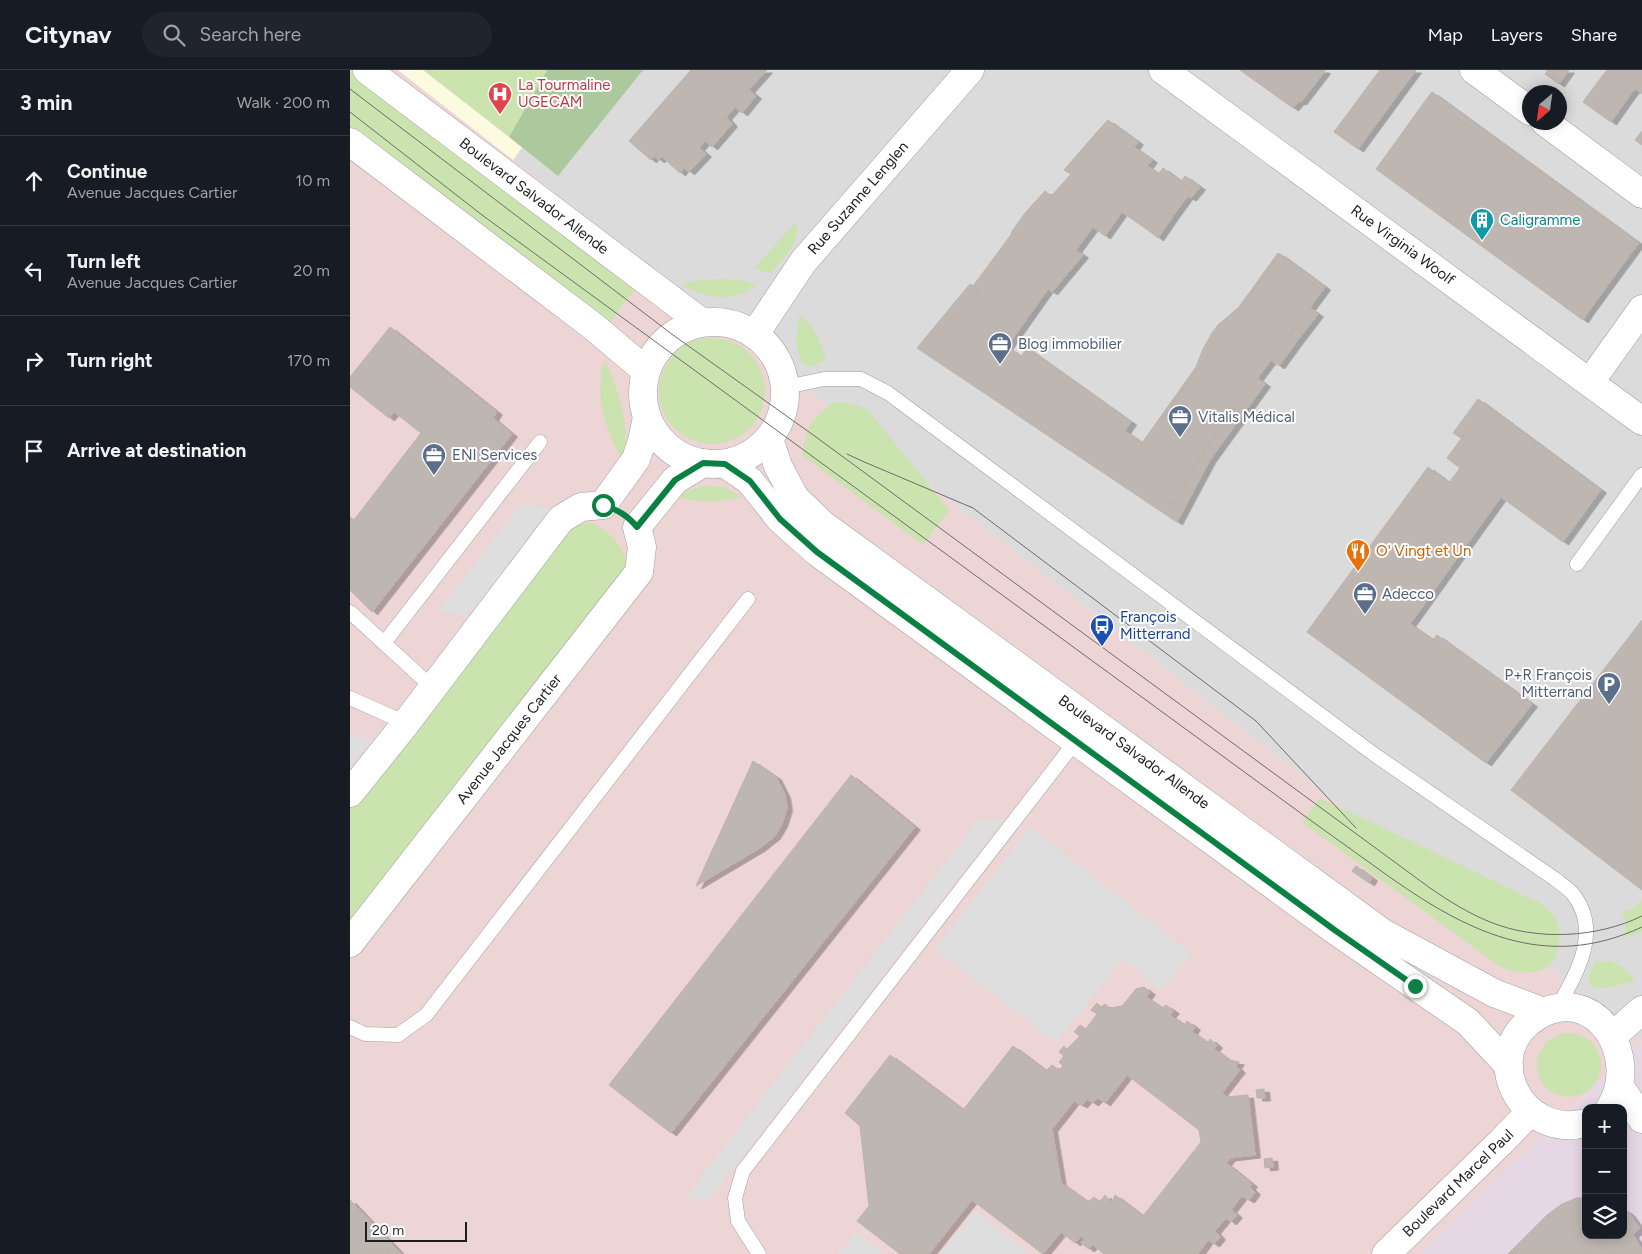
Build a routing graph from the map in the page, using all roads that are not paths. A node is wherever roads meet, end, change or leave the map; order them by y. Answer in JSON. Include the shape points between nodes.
{"nodes":[{"id":1,"x":367,"y":70,"type":"edge"},
{"id":2,"x":970,"y":70,"type":"edge"},
{"id":3,"x":1163,"y":70,"type":"edge"},
{"id":4,"x":1474,"y":70,"type":"edge"},
{"id":5,"x":1522,"y":105,"type":"edge"},
{"id":6,"x":1557,"y":130,"type":"edge"},
{"id":7,"x":350,"y":142,"type":"edge"},
{"id":8,"x":1642,"y":194,"type":"edge"},
{"id":9,"x":1642,"y":309,"type":"edge"},
{"id":10,"x":701,"y":322,"type":"junction"},
{"id":11,"x":756,"y":334,"type":"junction"},
{"id":12,"x":646,"y":370,"type":"junction"},
{"id":13,"x":1590,"y":382,"type":"junction"},
{"id":14,"x":786,"y":387,"type":"junction"},
{"id":15,"x":647,"y":417,"type":"junction"},
{"id":16,"x":1642,"y":422,"type":"edge"},
{"id":17,"x":769,"y":439,"type":"junction"},
{"id":18,"x":540,"y":442,"type":"dead end"},
{"id":19,"x":714,"y":464,"type":"junction"},
{"id":20,"x":1642,"y":475,"type":"edge"},
{"id":21,"x":603,"y":505,"type":"junction"},
{"id":22,"x":637,"y":527,"type":"junction"},
{"id":23,"x":1577,"y":564,"type":"dead end"},
{"id":24,"x":748,"y":599,"type":"dead end"},
{"id":25,"x":350,"y":612,"type":"edge"},
{"id":26,"x":384,"y":643,"type":"junction"},
{"id":27,"x":433,"y":688,"type":"junction"},
{"id":28,"x":350,"y":698,"type":"edge"},
{"id":29,"x":406,"y":723,"type":"junction"},
{"id":30,"x":1076,"y":742,"type":"junction"},
{"id":31,"x":350,"y":793,"type":"edge"},
{"id":32,"x":350,"y":943,"type":"edge"},
{"id":33,"x":1551,"y":1010,"type":"junction"},
{"id":34,"x":1642,"y":1010,"type":"edge"},
{"id":35,"x":350,"y":1027,"type":"edge"},
{"id":36,"x":1616,"y":1032,"type":"junction"},
{"id":37,"x":1509,"y":1066,"type":"junction"},
{"id":38,"x":1616,"y":1099,"type":"edge"},
{"id":39,"x":1530,"y":1112,"type":"junction"},
{"id":40,"x":1642,"y":1119,"type":"edge"},
{"id":41,"x":1582,"y":1123,"type":"edge"},
{"id":42,"x":759,"y":1254,"type":"edge"},
{"id":43,"x":1386,"y":1254,"type":"edge"}],
"edges":[{"from":1,"to":10,"type":"street","name":"Boulevard Salvador Allende"},
{"from":2,"to":11,"type":"street","name":"Rue Suzanne Lenglen","via":[[803,262]]},
{"from":3,"to":13,"type":"street","name":"Rue Virginia Woolf"},
{"from":4,"to":5,"type":"street"},
{"from":6,"to":8,"type":"street"},
{"from":7,"to":12,"type":"street"},
{"from":9,"to":13,"type":"street"},
{"from":10,"to":11,"type":"street","via":[[729,322]]},
{"from":10,"to":12,"type":"street","via":[[672,334],[660,345]]},
{"from":11,"to":14,"type":"street","via":[[770,348],[781,367]]},
{"from":12,"to":15,"type":"street","via":[[642,393]]},
{"from":13,"to":16,"type":"street","name":"Rue Virginia Woolf"},
{"from":14,"to":17,"type":"street","via":[[783,414]]},
{"from":14,"to":33,"type":"lane","via":[[824,380],[861,379],[888,393],[1375,755],[1555,879],[1572,893],[1582,908],[1586,937],[1584,954],[1570,986]]},
{"from":15,"to":19,"type":"street","via":[[660,439],[679,455]]},
{"from":15,"to":21,"type":"street","via":[[636,459]]},
{"from":17,"to":19,"type":"street","via":[[749,455]]},
{"from":17,"to":33,"type":"street","name":"Boulevard Salvador Allende","via":[[778,466],[795,498],[829,530],[1383,934],[1494,993]]},
{"from":18,"to":26,"type":"lane"},
{"from":19,"to":22,"type":"street","via":[[675,480]]},
{"from":19,"to":30,"type":"street","name":"Boulevard Salvador Allende","via":[[750,481],[780,519],[817,552]]},
{"from":20,"to":23,"type":"lane"},
{"from":21,"to":22,"type":"street","via":[[619,510]]},
{"from":21,"to":27,"type":"street","via":[[581,507],[561,519]]},
{"from":22,"to":32,"type":"street","name":"Avenue Jacques Cartier","via":[[642,547],[639,572]]},
{"from":24,"to":35,"type":"lane","via":[[426,1015],[398,1035],[365,1034]]},
{"from":25,"to":26,"type":"lane"},
{"from":26,"to":27,"type":"lane"},
{"from":27,"to":29,"type":"street"},
{"from":28,"to":29,"type":"lane"},
{"from":29,"to":31,"type":"street"},
{"from":30,"to":37,"type":"street","name":"Boulevard Salvador Allende","via":[[1336,931],[1468,1022]]},
{"from":30,"to":42,"type":"lane","via":[[742,1171],[735,1198],[738,1221]]},
{"from":33,"to":36,"type":"street","name":"Boulevard Salvador Allende","via":[[1573,1008],[1590,1011]]},
{"from":33,"to":37,"type":"street","via":[[1530,1021],[1518,1034],[1511,1049]]},
{"from":34,"to":36,"type":"street"},
{"from":36,"to":38,"type":"street","via":[[1623,1046],[1626,1076]]},
{"from":37,"to":39,"type":"street","via":[[1513,1088]]},
{"from":38,"to":40,"type":"street"},
{"from":39,"to":41,"type":"street","via":[[1552,1123]]},
{"from":39,"to":43,"type":"street","name":"Boulevard Marcel Paul"}]}
